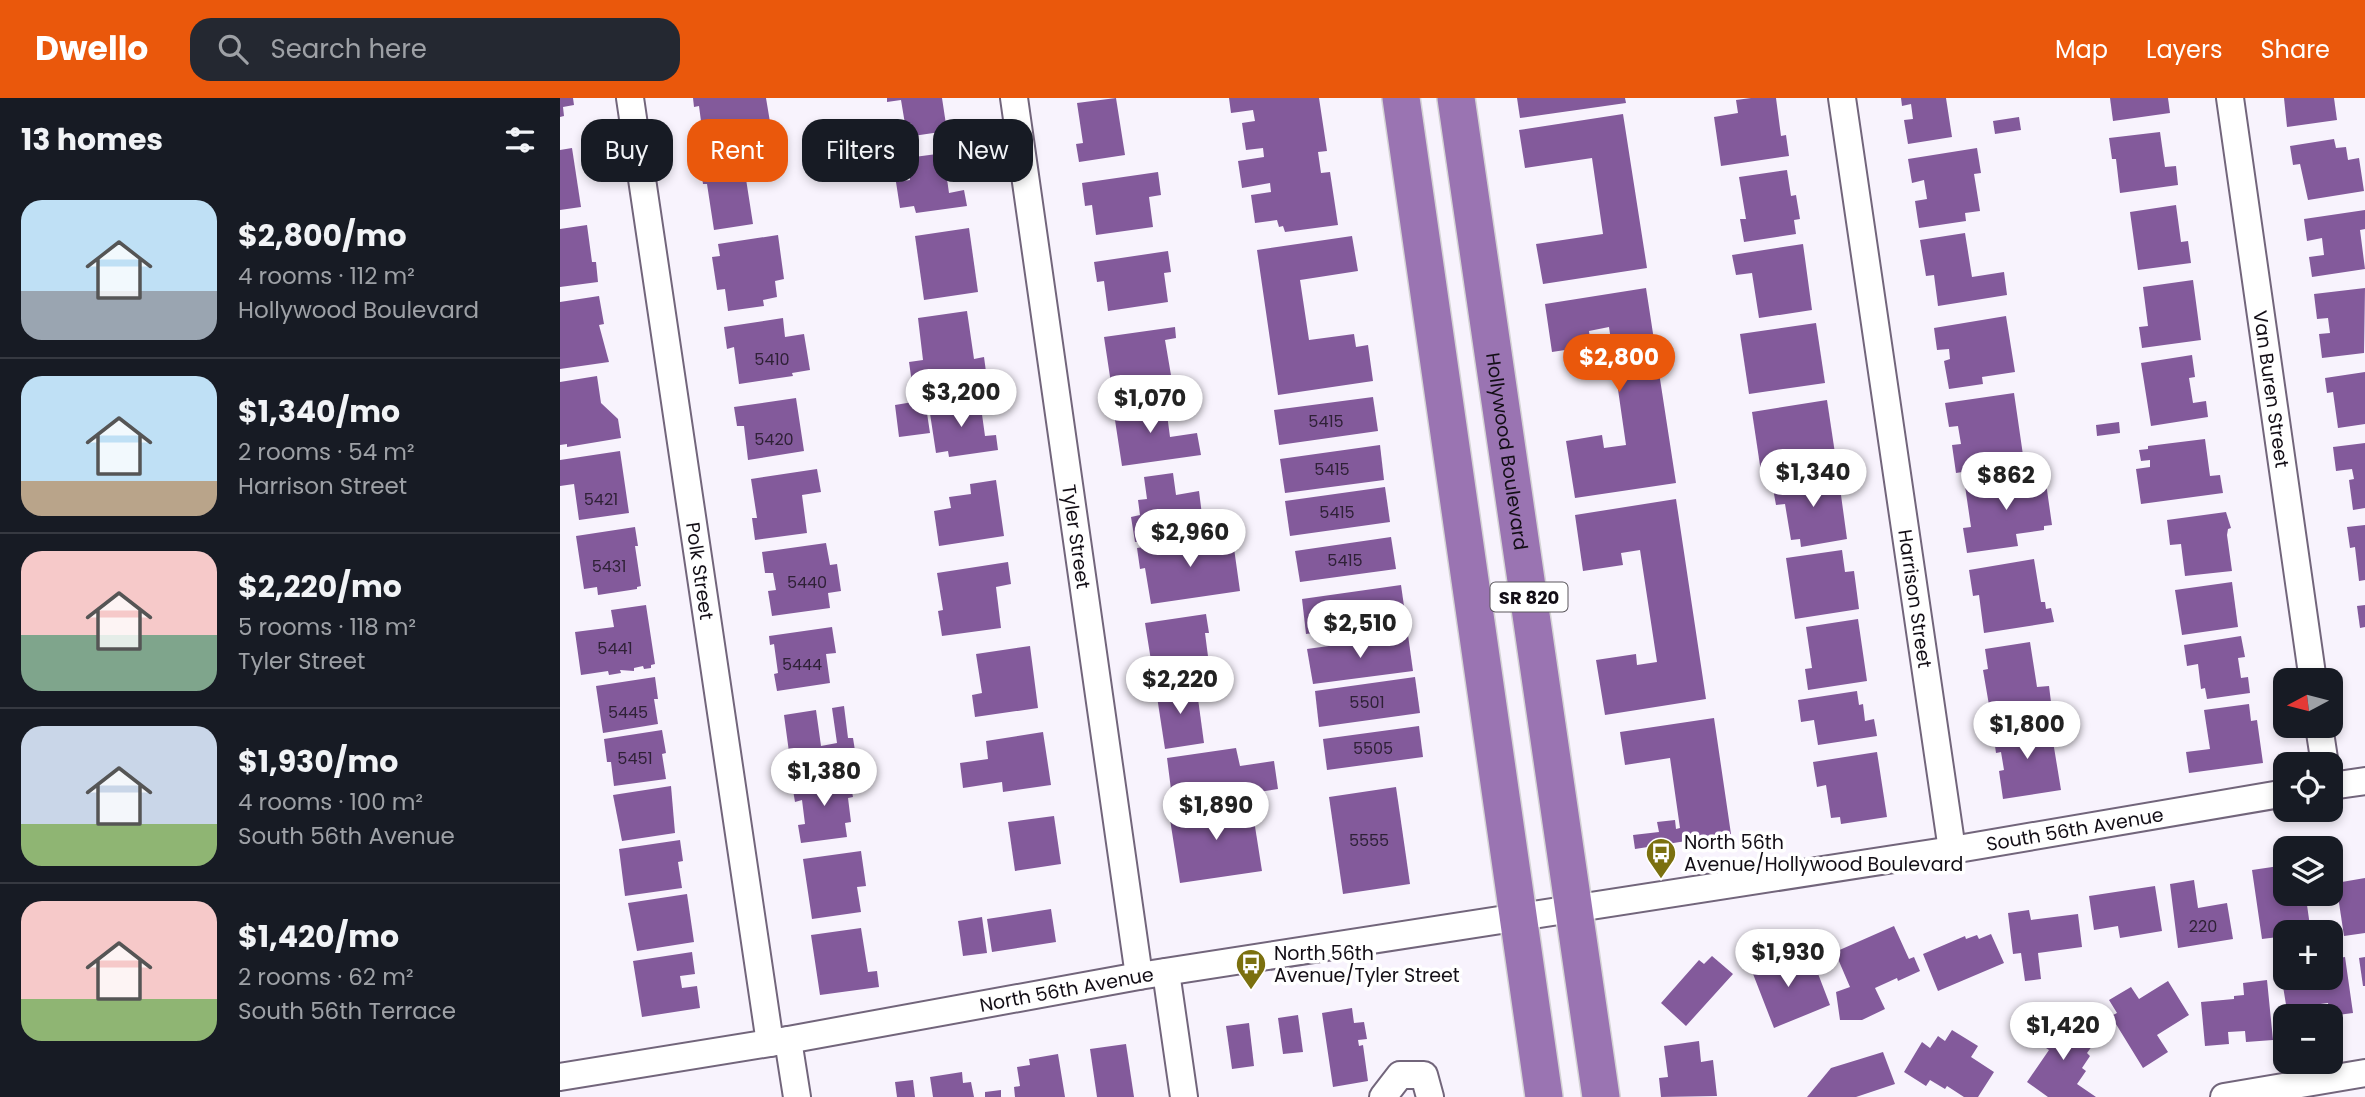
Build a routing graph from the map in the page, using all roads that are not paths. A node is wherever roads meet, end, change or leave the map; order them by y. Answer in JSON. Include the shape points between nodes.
{"nodes":[{"id":1,"x":630,"y":98,"type":"edge"},
{"id":2,"x":1014,"y":98,"type":"edge"},
{"id":3,"x":1401,"y":98,"type":"edge"},
{"id":4,"x":1457,"y":98,"type":"edge"},
{"id":5,"x":1842,"y":98,"type":"edge"},
{"id":6,"x":2230,"y":98,"type":"edge"},
{"id":7,"x":2311,"y":668,"type":"edge"},
{"id":8,"x":2365,"y":781,"type":"edge"},
{"id":9,"x":2343,"y":784,"type":"edge"},
{"id":10,"x":2273,"y":795,"type":"edge"},
{"id":11,"x":1952,"y":849,"type":"junction"},
{"id":12,"x":1574,"y":909,"type":"junction"},
{"id":13,"x":1519,"y":918,"type":"junction"},
{"id":14,"x":1166,"y":972,"type":"junction"},
{"id":15,"x":1139,"y":976,"type":"junction"},
{"id":16,"x":779,"y":1042,"type":"junction"},
{"id":17,"x":2365,"y":1073,"type":"edge"},
{"id":18,"x":560,"y":1077,"type":"edge"},
{"id":19,"x":797,"y":1097,"type":"edge"},
{"id":20,"x":1184,"y":1097,"type":"edge"},
{"id":21,"x":1383,"y":1097,"type":"edge"},
{"id":22,"x":1430,"y":1097,"type":"edge"},
{"id":23,"x":1544,"y":1097,"type":"edge"},
{"id":24,"x":1601,"y":1097,"type":"edge"},
{"id":25,"x":2224,"y":1097,"type":"edge"}],
"edges":[{"from":1,"to":16,"type":"street","name":"Polk Street"},
{"from":2,"to":15,"type":"street","name":"Tyler Street"},
{"from":3,"to":13,"type":"highway","number":"SR 820"},
{"from":4,"to":12,"type":"highway","name":"Hollywood Boulevard","number":"SR 820"},
{"from":5,"to":11,"type":"street","name":"Harrison Street"},
{"from":6,"to":7,"type":"street","name":"Van Buren Street"},
{"from":8,"to":9,"type":"street"},
{"from":10,"to":11,"type":"street","name":"South 56th Avenue"},
{"from":11,"to":12,"type":"street","name":"South 56th Avenue"},
{"from":12,"to":13,"type":"street","name":"North 56th Avenue"},
{"from":12,"to":24,"type":"highway","name":"Hollywood Boulevard","number":"SR 820"},
{"from":13,"to":14,"type":"street","name":"North 56th Avenue"},
{"from":13,"to":23,"type":"highway","number":"SR 820"},
{"from":14,"to":15,"type":"street","name":"North 56th Avenue"},
{"from":14,"to":20,"type":"street"},
{"from":15,"to":16,"type":"street","name":"North 56th Avenue"},
{"from":16,"to":18,"type":"street","name":"North 56th Avenue"},
{"from":16,"to":19,"type":"street","name":"Polk Street"},
{"from":17,"to":25,"type":"street"},
{"from":21,"to":22,"type":"street","via":[[1400,1075],[1424,1075]]}]}
